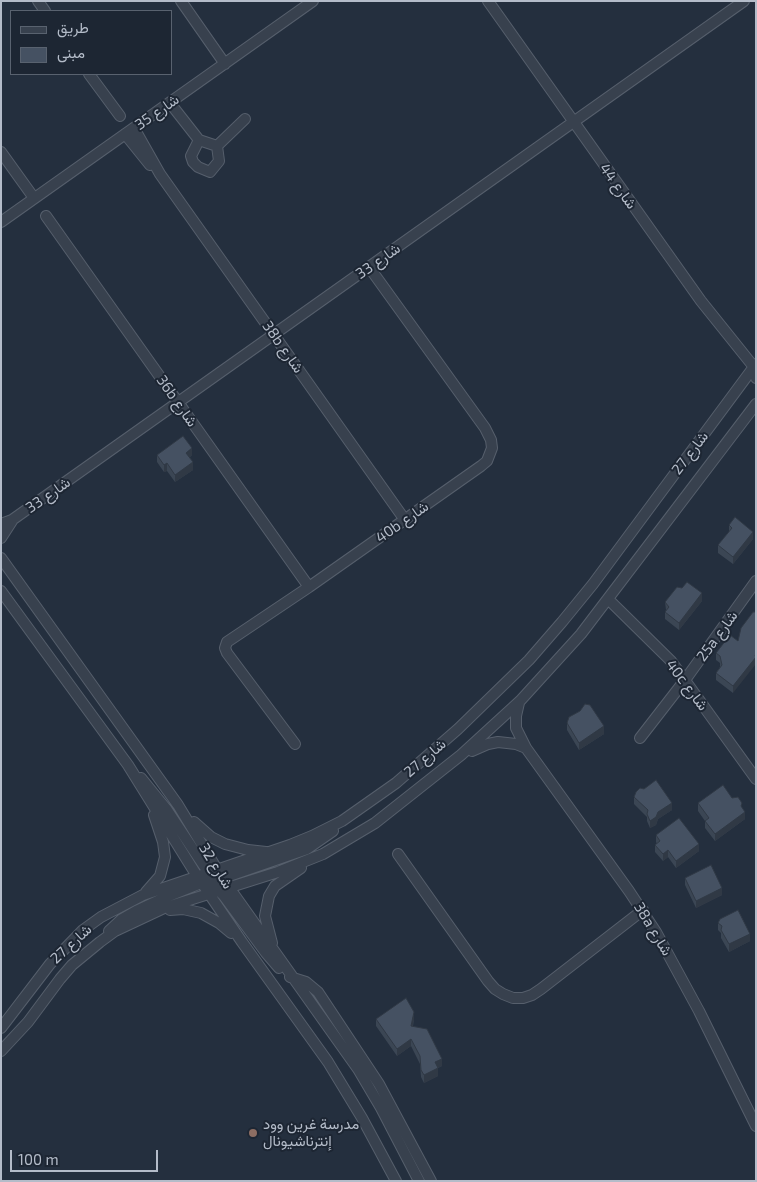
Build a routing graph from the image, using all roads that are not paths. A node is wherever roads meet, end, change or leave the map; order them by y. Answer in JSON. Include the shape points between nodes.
{"nodes":[{"id":1,"x":181,"y":1,"type":"edge"},
{"id":2,"x":313,"y":1,"type":"edge"},
{"id":3,"x":488,"y":1,"type":"edge"},
{"id":4,"x":744,"y":1,"type":"edge"},
{"id":5,"x":225,"y":64,"type":"junction"},
{"id":6,"x":90,"y":75,"type":"edge"},
{"id":7,"x":170,"y":103,"type":"junction"},
{"id":8,"x":120,"y":116,"type":"dead end"},
{"id":9,"x":245,"y":119,"type":"dead end"},
{"id":10,"x":573,"y":123,"type":"junction"},
{"id":11,"x":134,"y":128,"type":"junction"},
{"id":12,"x":125,"y":134,"type":"junction"},
{"id":13,"x":199,"y":140,"type":"junction"},
{"id":14,"x":218,"y":146,"type":"junction"},
{"id":15,"x":1,"y":152,"type":"edge"},
{"id":16,"x":160,"y":174,"type":"junction"},
{"id":17,"x":34,"y":198,"type":"junction"},
{"id":18,"x":46,"y":216,"type":"dead end"},
{"id":19,"x":1,"y":222,"type":"edge"},
{"id":20,"x":369,"y":267,"type":"junction"},
{"id":21,"x":275,"y":334,"type":"junction"},
{"id":22,"x":755,"y":370,"type":"edge"},
{"id":23,"x":178,"y":403,"type":"junction"},
{"id":24,"x":756,"y":404,"type":"edge"},
{"id":25,"x":12,"y":520,"type":"junction"},
{"id":26,"x":406,"y":520,"type":"junction"},
{"id":27,"x":1,"y":524,"type":"edge"},
{"id":28,"x":1,"y":538,"type":"edge"},
{"id":29,"x":1,"y":558,"type":"edge"},
{"id":30,"x":756,"y":581,"type":"edge"},
{"id":31,"x":309,"y":587,"type":"junction"},
{"id":32,"x":1,"y":591,"type":"edge"},
{"id":33,"x":608,"y":598,"type":"junction"},
{"id":34,"x":685,"y":680,"type":"junction"},
{"id":35,"x":520,"y":701,"type":"junction"},
{"id":36,"x":640,"y":738,"type":"dead end"},
{"id":37,"x":295,"y":744,"type":"dead end"},
{"id":38,"x":526,"y":748,"type":"junction"},
{"id":39,"x":462,"y":755,"type":"junction"},
{"id":40,"x":128,"y":765,"type":"junction"},
{"id":41,"x":756,"y":779,"type":"edge"},
{"id":42,"x":149,"y":800,"type":"junction"},
{"id":43,"x":178,"y":805,"type":"junction"},
{"id":44,"x":342,"y":821,"type":"junction"},
{"id":45,"x":269,"y":852,"type":"junction"},
{"id":46,"x":323,"y":854,"type":"junction"},
{"id":47,"x":398,"y":854,"type":"dead end"},
{"id":48,"x":213,"y":882,"type":"junction"},
{"id":49,"x":143,"y":895,"type":"junction"},
{"id":50,"x":643,"y":910,"type":"junction"},
{"id":51,"x":149,"y":914,"type":"junction"},
{"id":52,"x":100,"y":942,"type":"junction"},
{"id":53,"x":242,"y":942,"type":"junction"},
{"id":54,"x":277,"y":956,"type":"junction"},
{"id":55,"x":292,"y":978,"type":"junction"},
{"id":56,"x":1,"y":1028,"type":"edge"},
{"id":57,"x":1,"y":1051,"type":"edge"},
{"id":58,"x":756,"y":1126,"type":"edge"},
{"id":59,"x":396,"y":1181,"type":"edge"},
{"id":60,"x":419,"y":1181,"type":"edge"},
{"id":61,"x":431,"y":1181,"type":"edge"}],
"edges":[{"from":1,"to":5,"type":"street"},
{"from":2,"to":5,"type":"street","name":"شارع 35"},
{"from":3,"to":10,"type":"street","name":"شارع 44"},
{"from":4,"to":10,"type":"street","name":"شارع 33"},
{"from":5,"to":7,"type":"street","name":"شارع 35"},
{"from":6,"to":8,"type":"street"},
{"from":7,"to":11,"type":"street","name":"شارع 35"},
{"from":7,"to":13,"type":"street"},
{"from":9,"to":14,"type":"street"},
{"from":10,"to":20,"type":"street","name":"شارع 33"},
{"from":10,"to":22,"type":"street","name":"شارع 44","via":[[701,301]]},
{"from":11,"to":12,"type":"street","name":"شارع 35"},
{"from":11,"to":16,"type":"street","name":"38b شارع"},
{"from":12,"to":16,"type":"street","name":"38b شارع"},
{"from":12,"to":17,"type":"street","name":"شارع 35"},
{"from":13,"to":14,"type":"street"},
{"from":13,"to":14,"type":"street","via":[[191,156],[193,162],[210,172],[219,161]]},
{"from":15,"to":17,"type":"street"},
{"from":16,"to":21,"type":"street","name":"38b شارع"},
{"from":17,"to":19,"type":"street","name":"شارع 35"},
{"from":18,"to":23,"type":"street","name":"36b شارع"},
{"from":20,"to":21,"type":"street","name":"شارع 33"},
{"from":20,"to":26,"type":"street","name":"40b شارع","via":[[491,440],[490,455],[481,466]]},
{"from":21,"to":23,"type":"street","name":"شارع 33"},
{"from":21,"to":26,"type":"street","name":"38b شارع"},
{"from":22,"to":44,"type":"street","name":"شارع 27","via":[[594,584],[529,660],[396,783]]},
{"from":23,"to":25,"type":"street","name":"شارع 33"},
{"from":23,"to":31,"type":"street","name":"36b شارع"},
{"from":24,"to":33,"type":"street","name":"شارع 27"},
{"from":25,"to":27,"type":"street","name":"شارع 33"},
{"from":25,"to":28,"type":"street","name":"شارع 33"},
{"from":26,"to":31,"type":"street","name":"40b شارع"},
{"from":29,"to":43,"type":"street","name":"شارع 32"},
{"from":30,"to":34,"type":"street","name":"25a شارع"},
{"from":31,"to":37,"type":"street","name":"40b شارع","via":[[230,640],[225,648]]},
{"from":32,"to":40,"type":"street","name":"شارع 32"},
{"from":33,"to":34,"type":"street","name":"40c شارع","via":[[671,661]]},
{"from":33,"to":35,"type":"street","name":"شارع 27","via":[[581,634]]},
{"from":34,"to":36,"type":"street","name":"25a شارع"},
{"from":34,"to":41,"type":"street","name":"40c شارع"},
{"from":35,"to":38,"type":"street","name":"38a شارع","via":[[516,728]]},
{"from":35,"to":39,"type":"street","name":"شارع 27"},
{"from":38,"to":39,"type":"street","via":[[498,742]]},
{"from":38,"to":50,"type":"street","name":"38a شارع"},
{"from":39,"to":46,"type":"street","name":"شارع 27","via":[[375,823]]},
{"from":40,"to":42,"type":"street","name":"شارع 32"},
{"from":40,"to":48,"type":"street","via":[[149,786]]},
{"from":42,"to":48,"type":"street","name":"شارع 32"},
{"from":42,"to":49,"type":"street","via":[[164,842],[165,857],[160,876]]},
{"from":43,"to":45,"type":"street","via":[[211,837],[236,848]]},
{"from":43,"to":48,"type":"street","name":"شارع 32"},
{"from":44,"to":45,"type":"street","name":"شارع 27"},
{"from":44,"to":48,"type":"street","via":[[307,849]]},
{"from":45,"to":48,"type":"street","name":"شارع 27"},
{"from":46,"to":48,"type":"street","name":"شارع 27","via":[[278,872]]},
{"from":46,"to":54,"type":"street","via":[[282,880],[269,896],[266,925]]},
{"from":47,"to":50,"type":"street","via":[[488,981],[513,998],[523,998],[541,989]]},
{"from":48,"to":49,"type":"street","name":"شارع 27"},
{"from":48,"to":51,"type":"street","name":"شارع 27"},
{"from":48,"to":52,"type":"street","via":[[136,910],[116,924]]},
{"from":48,"to":53,"type":"street","name":"شارع 32"},
{"from":48,"to":54,"type":"street","name":"شارع 32"},
{"from":48,"to":55,"type":"street","via":[[271,960]]},
{"from":49,"to":56,"type":"street","name":"شارع 27","via":[[82,930],[50,964]]},
{"from":50,"to":58,"type":"street","name":"38a شارع","via":[[684,982]]},
{"from":51,"to":52,"type":"street","name":"شارع 27"},
{"from":51,"to":53,"type":"street","via":[[183,909],[201,913]]},
{"from":52,"to":57,"type":"street","name":"شارع 27","via":[[60,978],[28,1022]]},
{"from":53,"to":59,"type":"street","name":"شارع 32","via":[[336,1074]]},
{"from":54,"to":55,"type":"street","name":"شارع 32"},
{"from":55,"to":60,"type":"street","name":"شارع 32","via":[[358,1069]]},
{"from":55,"to":61,"type":"street","via":[[314,988],[351,1041],[383,1091]]}]}
